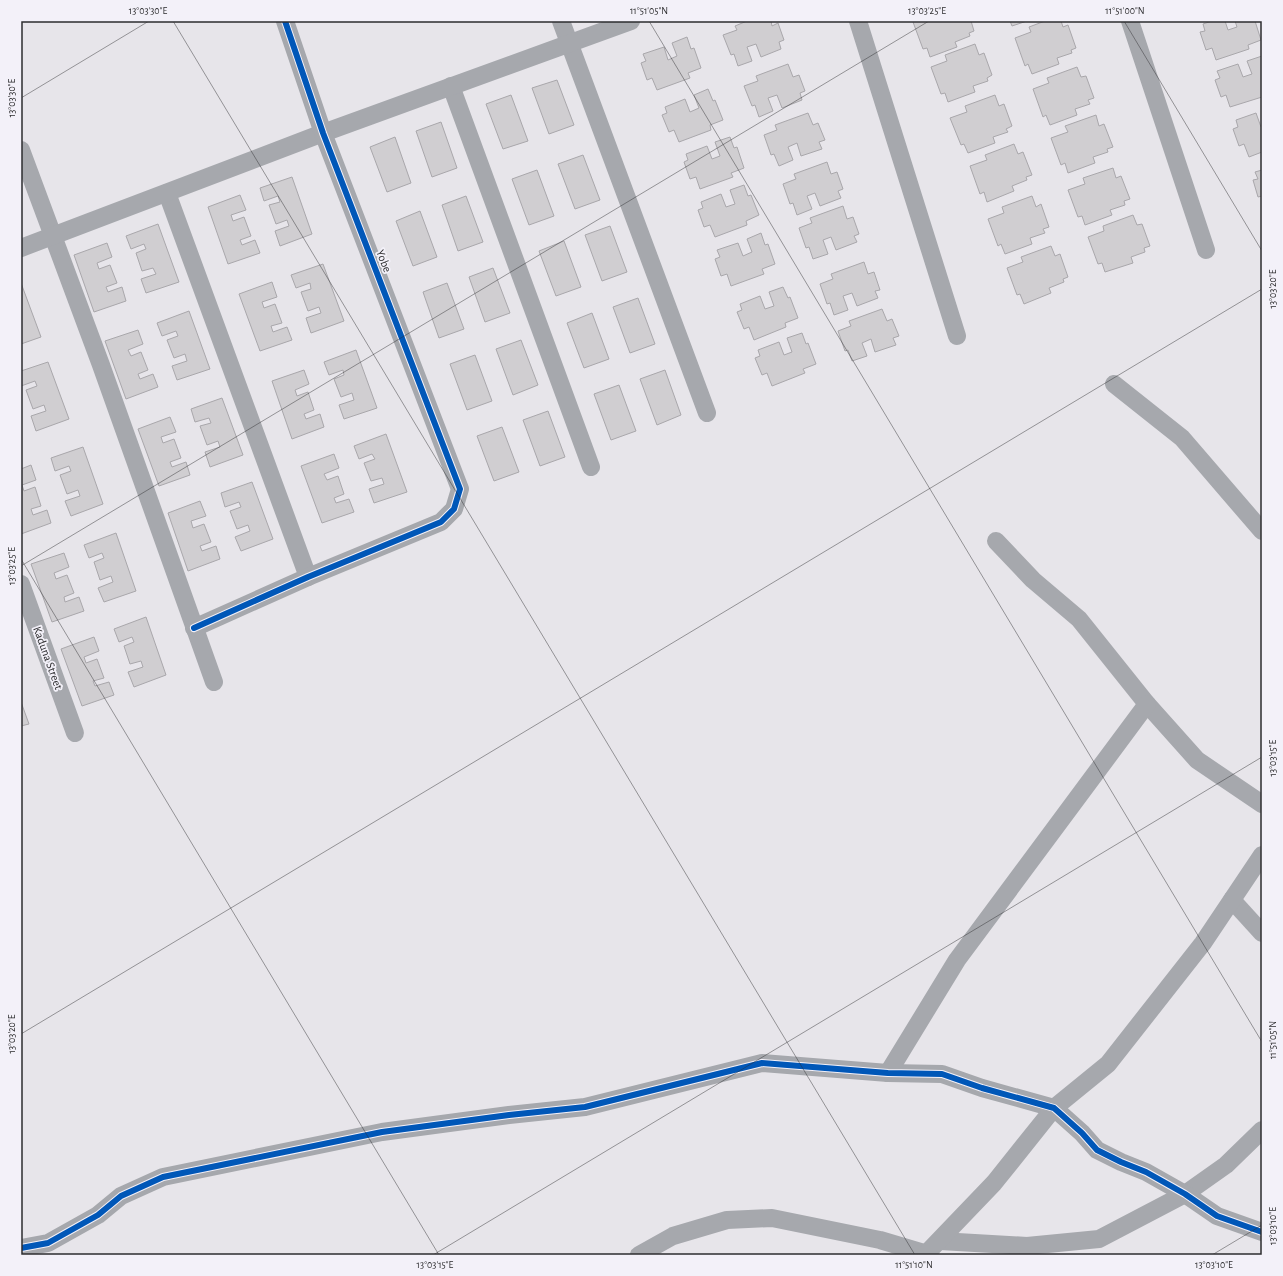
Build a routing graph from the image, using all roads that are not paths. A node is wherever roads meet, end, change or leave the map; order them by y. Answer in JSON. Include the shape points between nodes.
{"nodes":[{"id":1,"x":285,"y":21,"type":"edge"},
{"id":2,"x":561,"y":21,"type":"edge"},
{"id":3,"x":632,"y":21,"type":"edge"},
{"id":4,"x":858,"y":21,"type":"edge"},
{"id":5,"x":1130,"y":21,"type":"edge"},
{"id":6,"x":570,"y":44,"type":"junction"},
{"id":7,"x":450,"y":86,"type":"junction"},
{"id":8,"x":323,"y":133,"type":"junction"},
{"id":9,"x":21,"y":150,"type":"edge"},
{"id":10,"x":167,"y":193,"type":"junction"},
{"id":11,"x":54,"y":236,"type":"junction"},
{"id":12,"x":21,"y":248,"type":"edge"},
{"id":13,"x":1206,"y":250,"type":"dead end"},
{"id":14,"x":957,"y":336,"type":"dead end"},
{"id":15,"x":1114,"y":384,"type":"dead end"},
{"id":16,"x":707,"y":413,"type":"dead end"},
{"id":17,"x":590,"y":467,"type":"dead end"},
{"id":18,"x":1262,"y":531,"type":"edge"},
{"id":19,"x":996,"y":541,"type":"dead end"},
{"id":20,"x":308,"y":577,"type":"junction"},
{"id":21,"x":21,"y":584,"type":"edge"},
{"id":22,"x":194,"y":628,"type":"junction"},
{"id":23,"x":214,"y":682,"type":"dead end"},
{"id":24,"x":1147,"y":704,"type":"junction"},
{"id":25,"x":75,"y":732,"type":"dead end"},
{"id":26,"x":1262,"y":804,"type":"edge"},
{"id":27,"x":1262,"y":855,"type":"edge"},
{"id":28,"x":1232,"y":900,"type":"junction"},
{"id":29,"x":1262,"y":933,"type":"edge"},
{"id":30,"x":888,"y":1073,"type":"junction"},
{"id":31,"x":1054,"y":1108,"type":"junction"},
{"id":32,"x":1262,"y":1130,"type":"edge"},
{"id":33,"x":1185,"y":1194,"type":"junction"},
{"id":34,"x":1262,"y":1232,"type":"edge"},
{"id":35,"x":21,"y":1248,"type":"edge"},
{"id":36,"x":930,"y":1251,"type":"edge"},
{"id":37,"x":639,"y":1255,"type":"edge"}],
"edges":[{"from":1,"to":8,"type":"street","name":"Yobe"},
{"from":2,"to":6,"type":"street"},
{"from":3,"to":6,"type":"street"},
{"from":4,"to":14,"type":"street"},
{"from":5,"to":13,"type":"street"},
{"from":6,"to":7,"type":"street"},
{"from":6,"to":16,"type":"street"},
{"from":7,"to":8,"type":"street"},
{"from":7,"to":17,"type":"street"},
{"from":8,"to":10,"type":"street"},
{"from":8,"to":20,"type":"street","name":"Yobe","via":[[460,489],[454,509],[441,522]]},
{"from":9,"to":11,"type":"street"},
{"from":10,"to":11,"type":"street"},
{"from":10,"to":20,"type":"street"},
{"from":11,"to":12,"type":"street"},
{"from":11,"to":22,"type":"street"},
{"from":15,"to":18,"type":"street","via":[[1182,438]]},
{"from":19,"to":24,"type":"street","via":[[1033,580],[1080,619]]},
{"from":20,"to":22,"type":"street"},
{"from":21,"to":25,"type":"street","name":"Kaduna Street"},
{"from":22,"to":23,"type":"street"},
{"from":24,"to":26,"type":"street","via":[[1197,760]]},
{"from":24,"to":30,"type":"street","via":[[957,960]]},
{"from":27,"to":28,"type":"street"},
{"from":28,"to":29,"type":"street"},
{"from":28,"to":31,"type":"street","via":[[1203,944],[1108,1064]]},
{"from":30,"to":31,"type":"street","via":[[942,1074]]},
{"from":30,"to":35,"type":"street","via":[[762,1063],[585,1107],[382,1132],[163,1177],[121,1196],[98,1215],[48,1243]]},
{"from":31,"to":33,"type":"street","via":[[1097,1150],[1146,1172]]},
{"from":31,"to":36,"type":"street","via":[[994,1183]]},
{"from":32,"to":33,"type":"street","via":[[1226,1165]]},
{"from":33,"to":34,"type":"street","via":[[1217,1216]]},
{"from":33,"to":36,"type":"street","via":[[1099,1239]]},
{"from":36,"to":37,"type":"street","via":[[772,1218],[727,1220],[673,1236]]}]}
